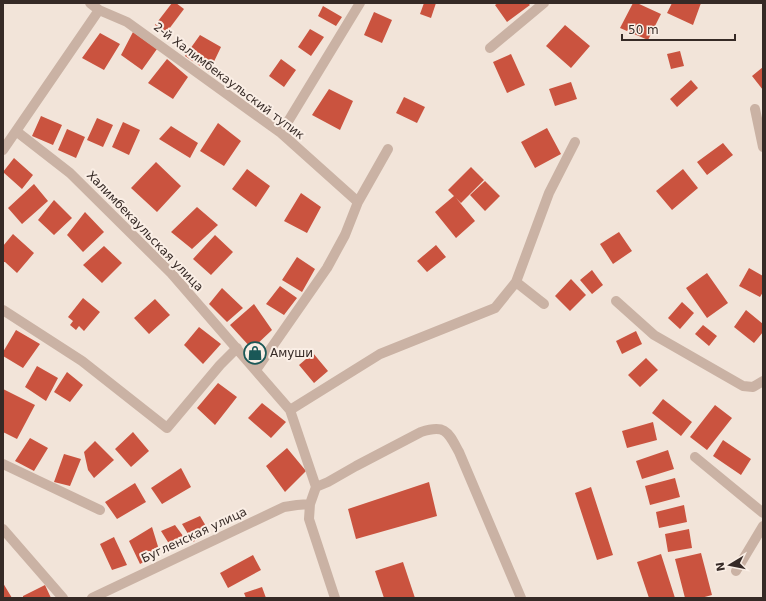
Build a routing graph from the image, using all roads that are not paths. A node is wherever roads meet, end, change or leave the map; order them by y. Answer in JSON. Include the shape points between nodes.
{"nodes":[{"id":1,"x":90,"y":3,"type":"edge"},
{"id":2,"x":360,"y":3,"type":"edge"},
{"id":3,"x":544,"y":3,"type":"edge"},
{"id":4,"x":99,"y":10,"type":"junction"},
{"id":5,"x":490,"y":48,"type":"dead end"},
{"id":6,"x":755,"y":109,"type":"dead end"},
{"id":7,"x":16,"y":131,"type":"junction"},
{"id":8,"x":281,"y":133,"type":"junction"},
{"id":9,"x":575,"y":142,"type":"dead end"},
{"id":10,"x":763,"y":147,"type":"edge"},
{"id":11,"x":388,"y":149,"type":"dead end"},
{"id":12,"x":3,"y":150,"type":"edge"},
{"id":13,"x":358,"y":202,"type":"junction"},
{"id":14,"x":516,"y":282,"type":"junction"},
{"id":15,"x":616,"y":301,"type":"dead end"},
{"id":16,"x":544,"y":304,"type":"dead end"},
{"id":17,"x":3,"y":310,"type":"edge"},
{"id":18,"x":236,"y":348,"type":"junction"},
{"id":19,"x":256,"y":370,"type":"junction"},
{"id":20,"x":763,"y":381,"type":"edge"},
{"id":21,"x":290,"y":410,"type":"junction"},
{"id":22,"x":695,"y":457,"type":"dead end"},
{"id":23,"x":3,"y":464,"type":"edge"},
{"id":24,"x":316,"y":487,"type":"junction"},
{"id":25,"x":310,"y":504,"type":"junction"},
{"id":26,"x":100,"y":510,"type":"dead end"},
{"id":27,"x":763,"y":513,"type":"edge"},
{"id":28,"x":763,"y":526,"type":"edge"},
{"id":29,"x":3,"y":529,"type":"edge"},
{"id":30,"x":736,"y":571,"type":"dead end"},
{"id":31,"x":63,"y":598,"type":"edge"},
{"id":32,"x":92,"y":598,"type":"edge"},
{"id":33,"x":335,"y":598,"type":"edge"},
{"id":34,"x":521,"y":598,"type":"edge"}],
"edges":[{"from":1,"to":4,"type":"street","name":"2-й Халимбекаульский тупик"},
{"from":2,"to":8,"type":"street"},
{"from":3,"to":5,"type":"street"},
{"from":4,"to":7,"type":"street"},
{"from":4,"to":8,"type":"street","name":"2-й Халимбекаульский тупик","via":[[127,22]]},
{"from":6,"to":10,"type":"street"},
{"from":7,"to":12,"type":"street"},
{"from":7,"to":18,"type":"street","name":"Халимбекаульская улица","via":[[70,173],[171,273]]},
{"from":8,"to":13,"type":"street","name":"2-й Халимбекаульский тупик"},
{"from":9,"to":14,"type":"street","via":[[549,193]]},
{"from":11,"to":13,"type":"street"},
{"from":13,"to":19,"type":"street","via":[[345,235],[327,268]]},
{"from":14,"to":16,"type":"street"},
{"from":14,"to":21,"type":"street","via":[[495,308],[380,354]]},
{"from":15,"to":20,"type":"street","via":[[654,335],[744,386],[753,387]]},
{"from":17,"to":18,"type":"street","via":[[82,361],[166,428]]},
{"from":18,"to":19,"type":"street","name":"Халимбекаульская улица"},
{"from":19,"to":21,"type":"street","name":"Халимбекаульская улица"},
{"from":21,"to":24,"type":"street","name":"Халимбекаульская улица"},
{"from":22,"to":27,"type":"street"},
{"from":23,"to":26,"type":"street"},
{"from":24,"to":25,"type":"street"},
{"from":24,"to":34,"type":"street","via":[[422,432],[441,429],[450,435]]},
{"from":25,"to":32,"type":"street","name":"Бугленская улица","via":[[284,508]]},
{"from":25,"to":33,"type":"street","via":[[309,519]]},
{"from":28,"to":30,"type":"street"},
{"from":29,"to":31,"type":"street"}]}
